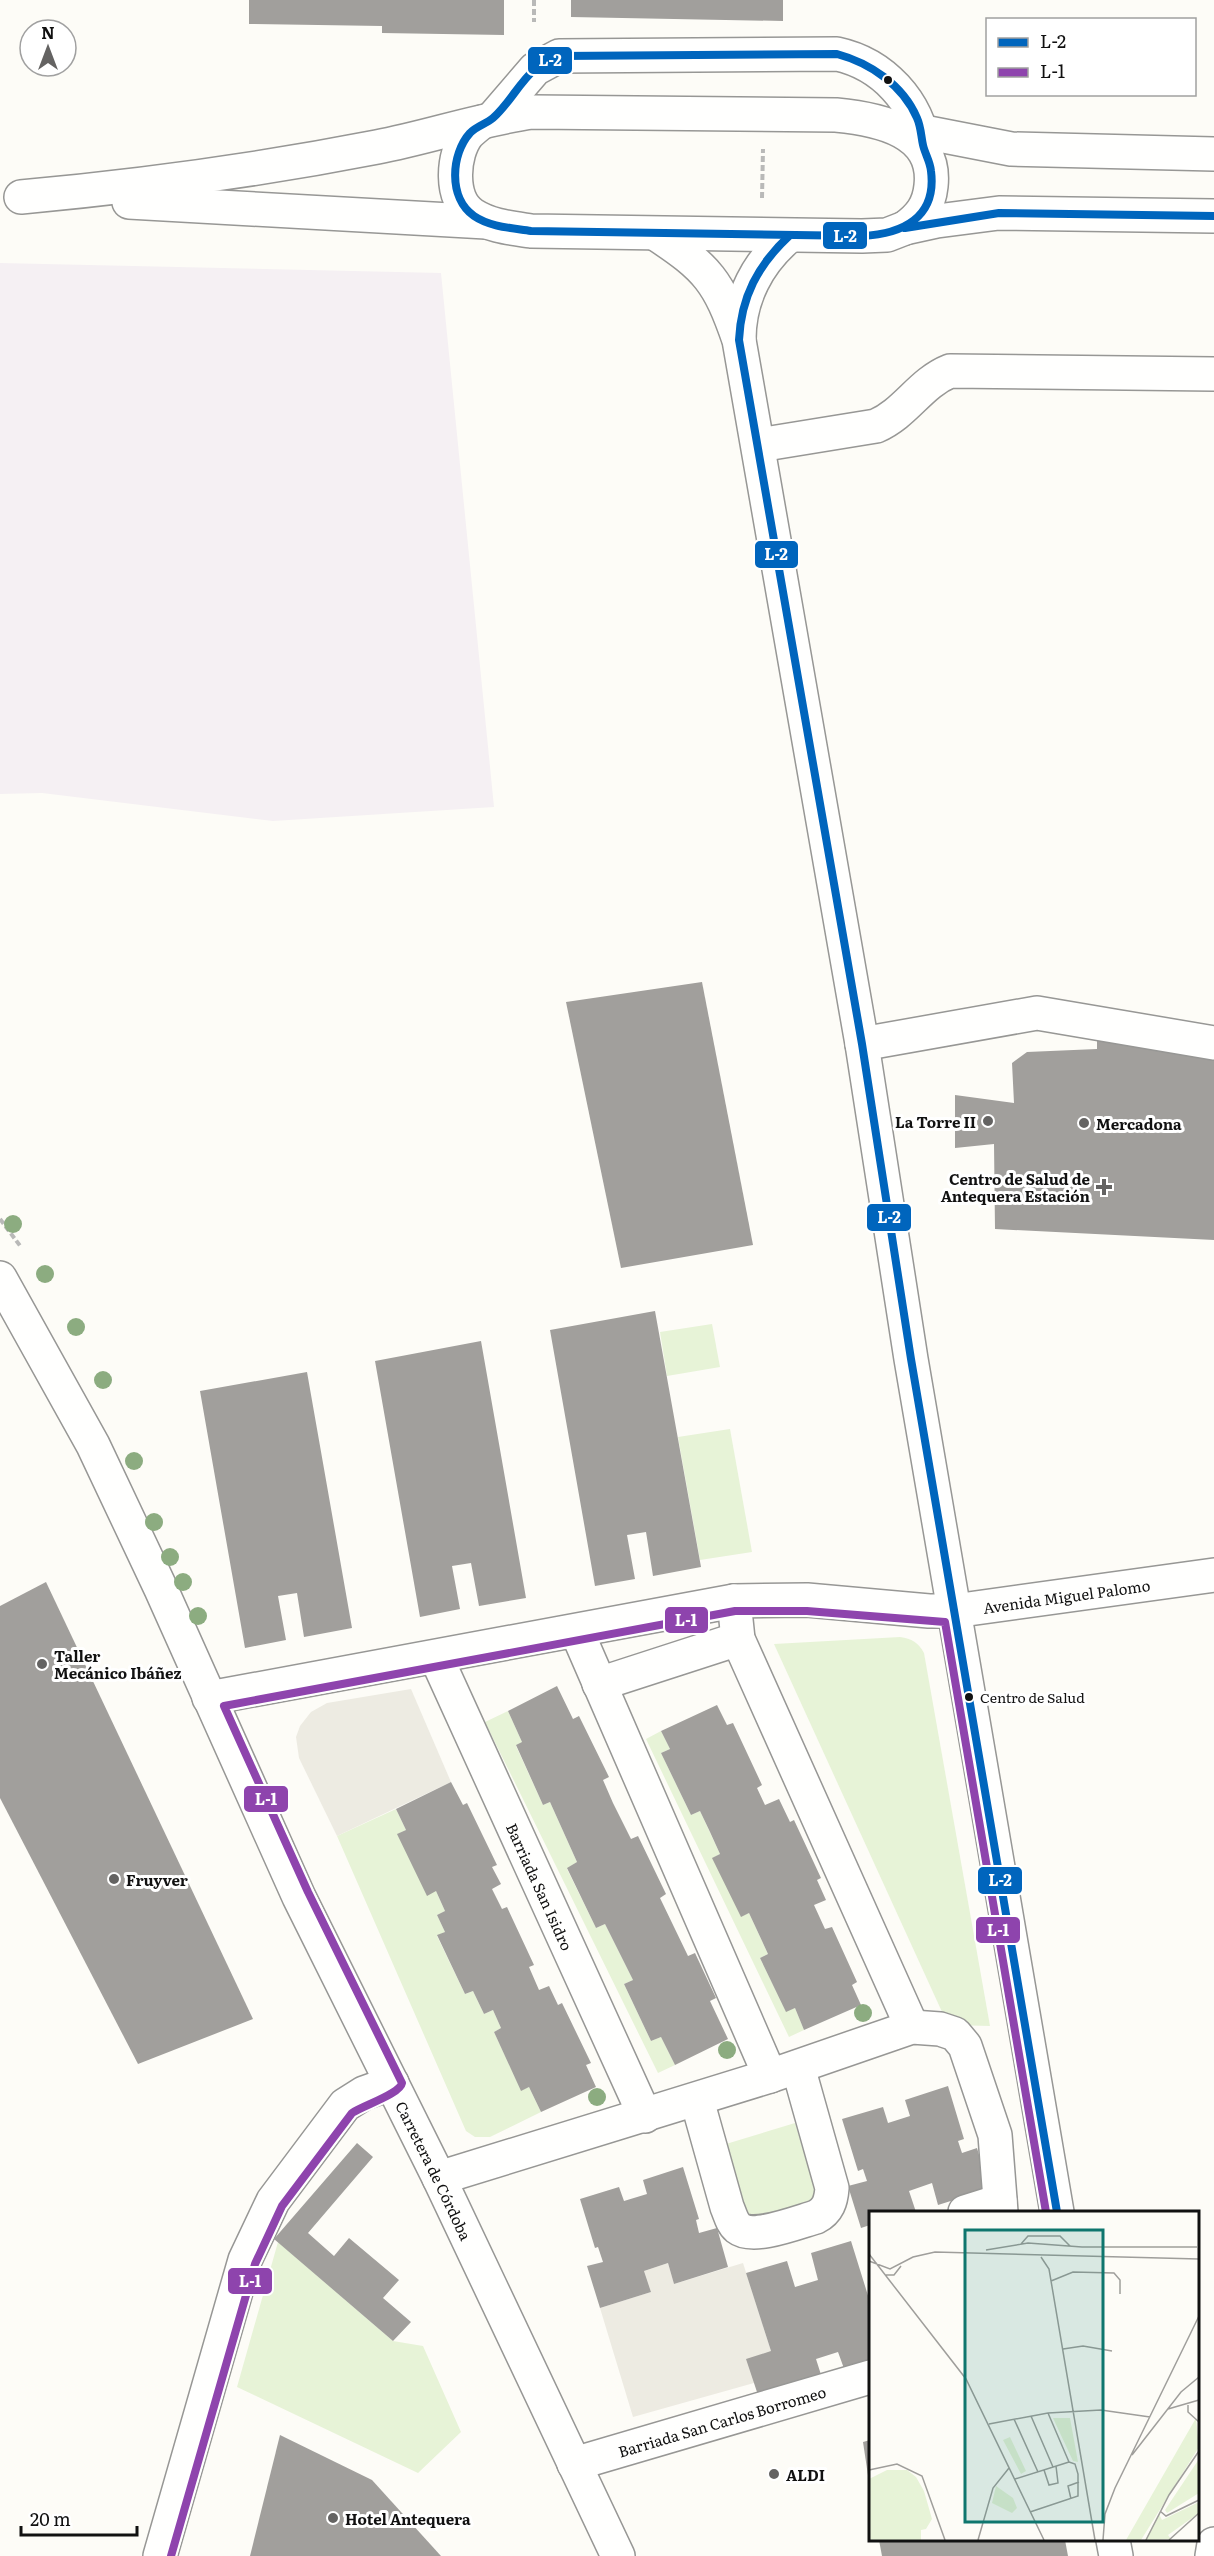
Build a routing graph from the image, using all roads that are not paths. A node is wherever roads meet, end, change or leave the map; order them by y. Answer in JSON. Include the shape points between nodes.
{"nodes":[{"id":1,"x":487,"y":121,"type":"junction"},
{"id":2,"x":914,"y":136,"type":"junction"},
{"id":3,"x":1214,"y":154,"type":"edge"},
{"id":4,"x":11,"y":197,"type":"edge"},
{"id":5,"x":1214,"y":216,"type":"edge"},
{"id":6,"x":486,"y":222,"type":"junction"},
{"id":7,"x":905,"y":228,"type":"junction"},
{"id":8,"x":656,"y":234,"type":"junction"},
{"id":9,"x":789,"y":237,"type":"junction"},
{"id":10,"x":739,"y":340,"type":"junction"},
{"id":11,"x":1214,"y":374,"type":"edge"},
{"id":12,"x":759,"y":445,"type":"junction"},
{"id":13,"x":1214,"y":1043,"type":"edge"},
{"id":14,"x":862,"y":1044,"type":"junction"},
{"id":15,"x":0,"y":1278,"type":"edge"},
{"id":16,"x":1214,"y":1575,"type":"edge"},
{"id":17,"x":734,"y":1601,"type":"junction"},
{"id":18,"x":954,"y":1611,"type":"junction"},
{"id":19,"x":577,"y":1632,"type":"junction"},
{"id":20,"x":738,"y":1639,"type":"junction"},
{"id":21,"x":435,"y":1657,"type":"junction"},
{"id":22,"x":599,"y":1684,"type":"junction"},
{"id":23,"x":209,"y":1698,"type":"junction"},
{"id":24,"x":912,"y":2027,"type":"junction"},
{"id":25,"x":784,"y":2072,"type":"junction"},
{"id":26,"x":392,"y":2084,"type":"junction"},
{"id":27,"x":697,"y":2100,"type":"junction"},
{"id":28,"x":645,"y":2116,"type":"junction"},
{"id":29,"x":439,"y":2178,"type":"junction"},
{"id":30,"x":1001,"y":2207,"type":"edge"},
{"id":31,"x":972,"y":2211,"type":"edge"},
{"id":32,"x":1057,"y":2211,"type":"edge"},
{"id":33,"x":869,"y":2377,"type":"edge"},
{"id":34,"x":574,"y":2464,"type":"junction"},
{"id":35,"x":1113,"y":2541,"type":"edge"},
{"id":36,"x":1214,"y":2544,"type":"edge"},
{"id":37,"x":160,"y":2556,"type":"edge"},
{"id":38,"x":618,"y":2556,"type":"edge"},
{"id":39,"x":1116,"y":2556,"type":"edge"},
{"id":40,"x":1212,"y":2556,"type":"edge"}],
"edges":[{"from":1,"to":2,"type":"street","via":[[533,111],[826,114],[874,120]]},
{"from":1,"to":2,"type":"street","via":[[530,74],[559,56],[837,54],[866,64],[897,89],[916,116]]},
{"from":1,"to":4,"type":"street","via":[[425,138],[274,166],[129,187]]},
{"from":1,"to":6,"type":"street","via":[[467,135],[460,151],[456,185],[461,202]]},
{"from":2,"to":3,"type":"street","via":[[1020,150]]},
{"from":2,"to":7,"type":"street","via":[[930,161],[931,190],[921,217]]},
{"from":4,"to":6,"type":"street"},
{"from":5,"to":7,"type":"street","via":[[1022,212]]},
{"from":6,"to":8,"type":"street","via":[[531,231]]},
{"from":7,"to":9,"type":"street","via":[[887,235],[862,237]]},
{"from":8,"to":9,"type":"street"},
{"from":8,"to":10,"type":"street","via":[[699,263],[715,282]]},
{"from":9,"to":10,"type":"street","via":[[766,258],[747,292],[741,308]]},
{"from":10,"to":12,"type":"street"},
{"from":11,"to":12,"type":"street","via":[[950,371],[933,378],[893,419],[876,426]]},
{"from":12,"to":14,"type":"street"},
{"from":13,"to":14,"type":"street","via":[[1037,1013]]},
{"from":14,"to":18,"type":"street"},
{"from":15,"to":23,"type":"street","name":"Carretera de Córdoba","via":[[93,1444]]},
{"from":16,"to":18,"type":"street","name":"Avenida Miguel Palomo"},
{"from":17,"to":18,"type":"street","name":"Avenida Miguel Palomo","via":[[807,1600]]},
{"from":17,"to":19,"type":"street","name":"Avenida Miguel Palomo"},
{"from":17,"to":20,"type":"street"},
{"from":18,"to":32,"type":"street"},
{"from":19,"to":21,"type":"street","name":"Avenida Miguel Palomo"},
{"from":19,"to":22,"type":"street"},
{"from":20,"to":22,"type":"street"},
{"from":20,"to":24,"type":"street"},
{"from":21,"to":23,"type":"street","name":"Avenida Miguel Palomo"},
{"from":21,"to":28,"type":"street","name":"Barriada San Isidro"},
{"from":22,"to":25,"type":"street"},
{"from":23,"to":26,"type":"street","name":"Carretera de Córdoba","via":[[299,1897]]},
{"from":24,"to":25,"type":"street"},
{"from":24,"to":30,"type":"street","via":[[954,2034],[965,2046],[995,2135]]},
{"from":25,"to":27,"type":"street"},
{"from":25,"to":27,"type":"street","via":[[832,2188],[828,2206],[816,2217],[757,2233],[739,2230],[727,2207]]},
{"from":26,"to":29,"type":"street","name":"Carretera de Córdoba"},
{"from":26,"to":37,"type":"street","via":[[364,2093],[345,2105],[273,2201],[245,2260]]},
{"from":27,"to":28,"type":"street"},
{"from":28,"to":29,"type":"street"},
{"from":29,"to":34,"type":"street","name":"Carretera de Córdoba"},
{"from":30,"to":31,"type":"street"},
{"from":33,"to":34,"type":"street","name":"Barriada San Carlos Borromeo"},
{"from":34,"to":38,"type":"street","name":"Carretera de Córdoba"},
{"from":35,"to":39,"type":"street"},
{"from":36,"to":40,"type":"street"}]}
